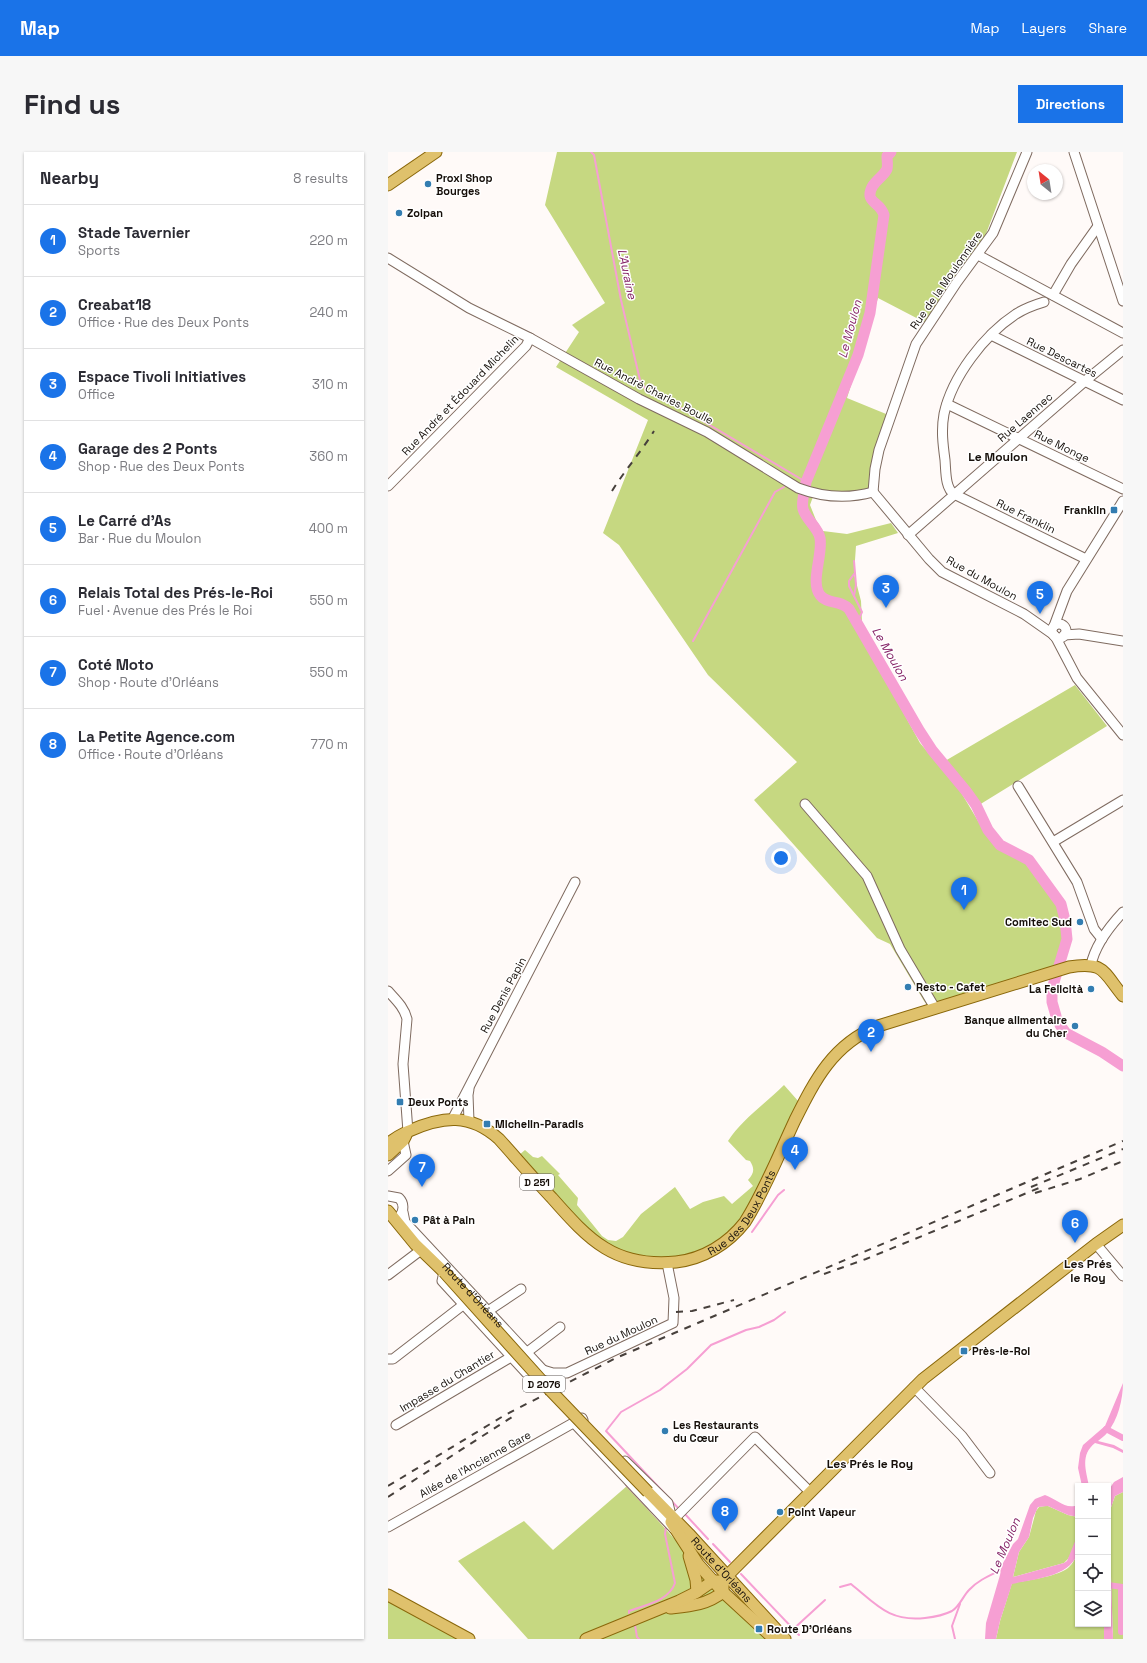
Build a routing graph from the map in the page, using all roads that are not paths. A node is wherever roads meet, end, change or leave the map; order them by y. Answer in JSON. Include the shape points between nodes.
{"nodes":[{"id":1,"x":436,"y":152,"type":"edge"},
{"id":2,"x":1027,"y":152,"type":"edge"},
{"id":3,"x":1074,"y":152,"type":"edge"},
{"id":4,"x":388,"y":185,"type":"edge"},
{"id":5,"x":1098,"y":226,"type":"junction"},
{"id":6,"x":978,"y":254,"type":"junction"},
{"id":7,"x":388,"y":258,"type":"edge"},
{"id":8,"x":1053,"y":295,"type":"junction"},
{"id":9,"x":1123,"y":301,"type":"edge"},
{"id":10,"x":1044,"y":302,"type":"dead end"},
{"id":11,"x":1123,"y":333,"type":"edge"},
{"id":12,"x":991,"y":335,"type":"junction"},
{"id":13,"x":530,"y":338,"type":"junction"},
{"id":14,"x":1123,"y":350,"type":"edge"},
{"id":15,"x":1084,"y":381,"type":"junction"},
{"id":16,"x":1123,"y":400,"type":"edge"},
{"id":17,"x":947,"y":404,"type":"junction"},
{"id":18,"x":1019,"y":438,"type":"junction"},
{"id":19,"x":388,"y":486,"type":"edge"},
{"id":20,"x":1123,"y":489,"type":"edge"},
{"id":21,"x":873,"y":492,"type":"junction"},
{"id":22,"x":954,"y":494,"type":"junction"},
{"id":23,"x":1123,"y":501,"type":"edge"},
{"id":24,"x":908,"y":534,"type":"junction"},
{"id":25,"x":1086,"y":559,"type":"junction"},
{"id":26,"x":1059,"y":631,"type":"junction"},
{"id":27,"x":1123,"y":641,"type":"edge"},
{"id":28,"x":1123,"y":735,"type":"edge"},
{"id":29,"x":1018,"y":786,"type":"dead end"},
{"id":30,"x":1123,"y":800,"type":"edge"},
{"id":31,"x":806,"y":804,"type":"dead end"},
{"id":32,"x":1053,"y":842,"type":"junction"},
{"id":33,"x":575,"y":882,"type":"dead end"},
{"id":34,"x":1123,"y":912,"type":"edge"},
{"id":35,"x":1102,"y":939,"type":"junction"},
{"id":36,"x":1091,"y":965,"type":"junction"},
{"id":37,"x":388,"y":991,"type":"edge"},
{"id":38,"x":1121,"y":994,"type":"edge"},
{"id":39,"x":935,"y":1008,"type":"junction"},
{"id":40,"x":473,"y":1079,"type":"junction"},
{"id":41,"x":448,"y":1120,"type":"junction"},
{"id":42,"x":469,"y":1121,"type":"junction"},
{"id":43,"x":409,"y":1133,"type":"junction"},
{"id":44,"x":388,"y":1144,"type":"edge"},
{"id":45,"x":388,"y":1155,"type":"edge"},
{"id":46,"x":388,"y":1171,"type":"edge"},
{"id":47,"x":388,"y":1196,"type":"edge"},
{"id":48,"x":388,"y":1210,"type":"edge"},
{"id":49,"x":396,"y":1217,"type":"edge"},
{"id":50,"x":1123,"y":1225,"type":"edge"},
{"id":51,"x":1096,"y":1244,"type":"junction"},
{"id":52,"x":418,"y":1247,"type":"junction"},
{"id":53,"x":667,"y":1262,"type":"junction"},
{"id":54,"x":444,"y":1272,"type":"junction"},
{"id":55,"x":388,"y":1275,"type":"edge"},
{"id":56,"x":1123,"y":1276,"type":"edge"},
{"id":57,"x":521,"y":1289,"type":"dead end"},
{"id":58,"x":463,"y":1305,"type":"junction"},
{"id":59,"x":488,"y":1312,"type":"junction"},
{"id":60,"x":560,"y":1327,"type":"dead end"},
{"id":61,"x":526,"y":1353,"type":"junction"},
{"id":62,"x":511,"y":1357,"type":"junction"},
{"id":63,"x":388,"y":1359,"type":"edge"},
{"id":64,"x":543,"y":1370,"type":"junction"},
{"id":65,"x":914,"y":1387,"type":"junction"},
{"id":66,"x":574,"y":1423,"type":"junction"},
{"id":67,"x":396,"y":1425,"type":"dead end"},
{"id":68,"x":990,"y":1473,"type":"dead end"},
{"id":69,"x":810,"y":1492,"type":"junction"},
{"id":70,"x":658,"y":1502,"type":"junction"},
{"id":71,"x":673,"y":1517,"type":"junction"},
{"id":72,"x":388,"y":1527,"type":"edge"},
{"id":73,"x":678,"y":1534,"type":"junction"},
{"id":74,"x":687,"y":1549,"type":"junction"},
{"id":75,"x":721,"y":1579,"type":"junction"},
{"id":76,"x":697,"y":1592,"type":"junction"},
{"id":77,"x":722,"y":1592,"type":"junction"},
{"id":78,"x":388,"y":1595,"type":"edge"},
{"id":79,"x":660,"y":1609,"type":"junction"},
{"id":80,"x":469,"y":1639,"type":"edge"},
{"id":81,"x":586,"y":1639,"type":"edge"},
{"id":82,"x":774,"y":1639,"type":"edge"},
{"id":83,"x":785,"y":1639,"type":"edge"}],
"edges":[{"from":1,"to":4,"type":"main road"},
{"from":2,"to":6,"type":"street","name":"Rue de la Moulonnière","via":[[993,233]]},
{"from":3,"to":5,"type":"street"},
{"from":5,"to":8,"type":"street"},
{"from":5,"to":9,"type":"street"},
{"from":6,"to":8,"type":"street"},
{"from":6,"to":21,"type":"street","name":"Rue de la Moulonnière","via":[[956,282],[916,344],[879,450]]},
{"from":7,"to":13,"type":"street","name":"Rue André Charles Boulle","via":[[469,308]]},
{"from":8,"to":11,"type":"street"},
{"from":10,"to":12,"type":"street","via":[[1017,313]]},
{"from":12,"to":15,"type":"street","name":"Rue Descartes"},
{"from":12,"to":17,"type":"street","via":[[958,378]]},
{"from":13,"to":19,"type":"street","name":"Rue André et Édouard Michelin","via":[[526,346]]},
{"from":13,"to":21,"type":"street","name":"Rue André Charles Boulle","via":[[639,399],[707,432],[798,488],[825,496]]},
{"from":14,"to":15,"type":"street","name":"Rue Laennec"},
{"from":15,"to":16,"type":"street","name":"Rue Descartes"},
{"from":15,"to":18,"type":"street","name":"Rue Laennec"},
{"from":17,"to":18,"type":"street","name":"Rue Monge"},
{"from":17,"to":22,"type":"street","via":[[942,429],[943,445],[948,487]]},
{"from":18,"to":20,"type":"street","name":"Rue Monge"},
{"from":18,"to":22,"type":"street","name":"Rue Laennec"},
{"from":21,"to":24,"type":"street","name":"Rue du Moulon"},
{"from":22,"to":24,"type":"street","name":"Rue Laennec"},
{"from":22,"to":25,"type":"street","name":"Rue Franklin"},
{"from":23,"to":25,"type":"street"},
{"from":24,"to":26,"type":"street","name":"Rue du Moulon","via":[[942,572],[1039,624]]},
{"from":25,"to":26,"type":"street","via":[[1067,591],[1060,609]]},
{"from":26,"to":27,"type":"street","name":"Rue du Moulon"},
{"from":26,"to":28,"type":"street","via":[[1063,653],[1077,678]]},
{"from":29,"to":32,"type":"street"},
{"from":30,"to":32,"type":"street"},
{"from":31,"to":39,"type":"street","via":[[867,876],[900,949]]},
{"from":32,"to":35,"type":"street","via":[[1077,882],[1094,929]]},
{"from":33,"to":40,"type":"street","name":"Rue Denis Papin"},
{"from":34,"to":35,"type":"street"},
{"from":35,"to":36,"type":"street"},
{"from":36,"to":38,"type":"main road","via":[[1106,973]]},
{"from":36,"to":39,"type":"main road","name":"Rue des Deux Ponts","number":"D 251","via":[[1069,967]]},
{"from":37,"to":43,"type":"street","via":[[401,1005],[407,1019],[403,1064]]},
{"from":39,"to":53,"type":"main road","name":"Rue des Deux Ponts","number":"D 251","via":[[873,1028],[851,1041],[834,1056],[814,1082],[754,1207],[740,1228],[709,1252],[687,1260]]},
{"from":40,"to":41,"type":"street","name":"Rue Denis Papin"},
{"from":40,"to":42,"type":"street","via":[[468,1095]]},
{"from":41,"to":42,"type":"main road","name":"Rue des Deux Ponts","number":"D 251"},
{"from":41,"to":43,"type":"main road","name":"Rue des Deux Ponts","number":"D 251","via":[[429,1122]]},
{"from":42,"to":53,"type":"main road","name":"Rue des Deux Ponts","number":"D 251","via":[[487,1129],[499,1139],[577,1226],[598,1245],[632,1259]]},
{"from":43,"to":44,"type":"main road","name":"Rue des Deux Ponts","number":"D 251","via":[[397,1136]]},
{"from":43,"to":45,"type":"main road","name":"Rue des Deux Ponts","number":"D 251"},
{"from":43,"to":46,"type":"street","via":[[406,1154]]},
{"from":47,"to":49,"type":"street","name":"Route d'Orléans","via":[[400,1199],[402,1203]]},
{"from":48,"to":49,"type":"main road","name":"Route d'Orléans","number":"D 2076"},
{"from":49,"to":52,"type":"main road","name":"Route d'Orléans","number":"D 2076"},
{"from":49,"to":59,"type":"street","name":"Route d'Orléans","via":[[405,1222]]},
{"from":50,"to":51,"type":"main road"},
{"from":51,"to":56,"type":"street"},
{"from":51,"to":65,"type":"main road"},
{"from":52,"to":54,"type":"main road","name":"Route d'Orléans","number":"D 2076"},
{"from":52,"to":55,"type":"street"},
{"from":53,"to":64,"type":"street","name":"Rue du Moulon","via":[[674,1300],[674,1319],[671,1324],[567,1373]]},
{"from":54,"to":58,"type":"street","name":"Route d'Orléans","via":[[442,1281]]},
{"from":54,"to":70,"type":"main road","name":"Route d'Orléans","number":"D 2076","bridge":true,"via":[[550,1390]]},
{"from":57,"to":59,"type":"street"},
{"from":58,"to":62,"type":"street","name":"Route d'Orléans"},
{"from":58,"to":63,"type":"street","via":[[393,1360]]},
{"from":59,"to":61,"type":"street","name":"Route d'Orléans"},
{"from":60,"to":61,"type":"street"},
{"from":61,"to":64,"type":"street","name":"Route d'Orléans"},
{"from":62,"to":64,"type":"street","name":"Route d'Orléans","via":[[530,1377]]},
{"from":62,"to":67,"type":"street","name":"Impasse du Chantier"},
{"from":65,"to":68,"type":"street","via":[[962,1436]]},
{"from":65,"to":69,"type":"main road"},
{"from":66,"to":71,"type":"street","via":[[582,1418],[668,1503]]},
{"from":66,"to":72,"type":"street","name":"Allée de l'Ancienne Gare"},
{"from":66,"to":73,"type":"street"},
{"from":69,"to":71,"type":"street","via":[[755,1437]]},
{"from":69,"to":75,"type":"main road"},
{"from":70,"to":71,"type":"main road","name":"Route d'Orléans","number":"D 2076"},
{"from":70,"to":73,"type":"main road","name":"Route d'Orléans","number":"D 2076"},
{"from":71,"to":75,"type":"main road","name":"Route d'Orléans","number":"D 2076","via":[[714,1563]]},
{"from":73,"to":74,"type":"main road","name":"Route d'Orléans","number":"D 2076"},
{"from":73,"to":75,"type":"main road","number":"D 2076","via":[[709,1570]]},
{"from":74,"to":75,"type":"main road","name":"Route d'Orléans","number":"D 2076"},
{"from":74,"to":76,"type":"main road","number":"D 2076"},
{"from":75,"to":76,"type":"main road"},
{"from":75,"to":77,"type":"main road"},
{"from":75,"to":83,"type":"main road","name":"Route d'Orléans","via":[[737,1588]]},
{"from":76,"to":79,"type":"main road"},
{"from":77,"to":79,"type":"main road","via":[[698,1605]]},
{"from":77,"to":82,"type":"main road","name":"Route d'Orléans"},
{"from":78,"to":80,"type":"main road"},
{"from":79,"to":81,"type":"main road"}]}
